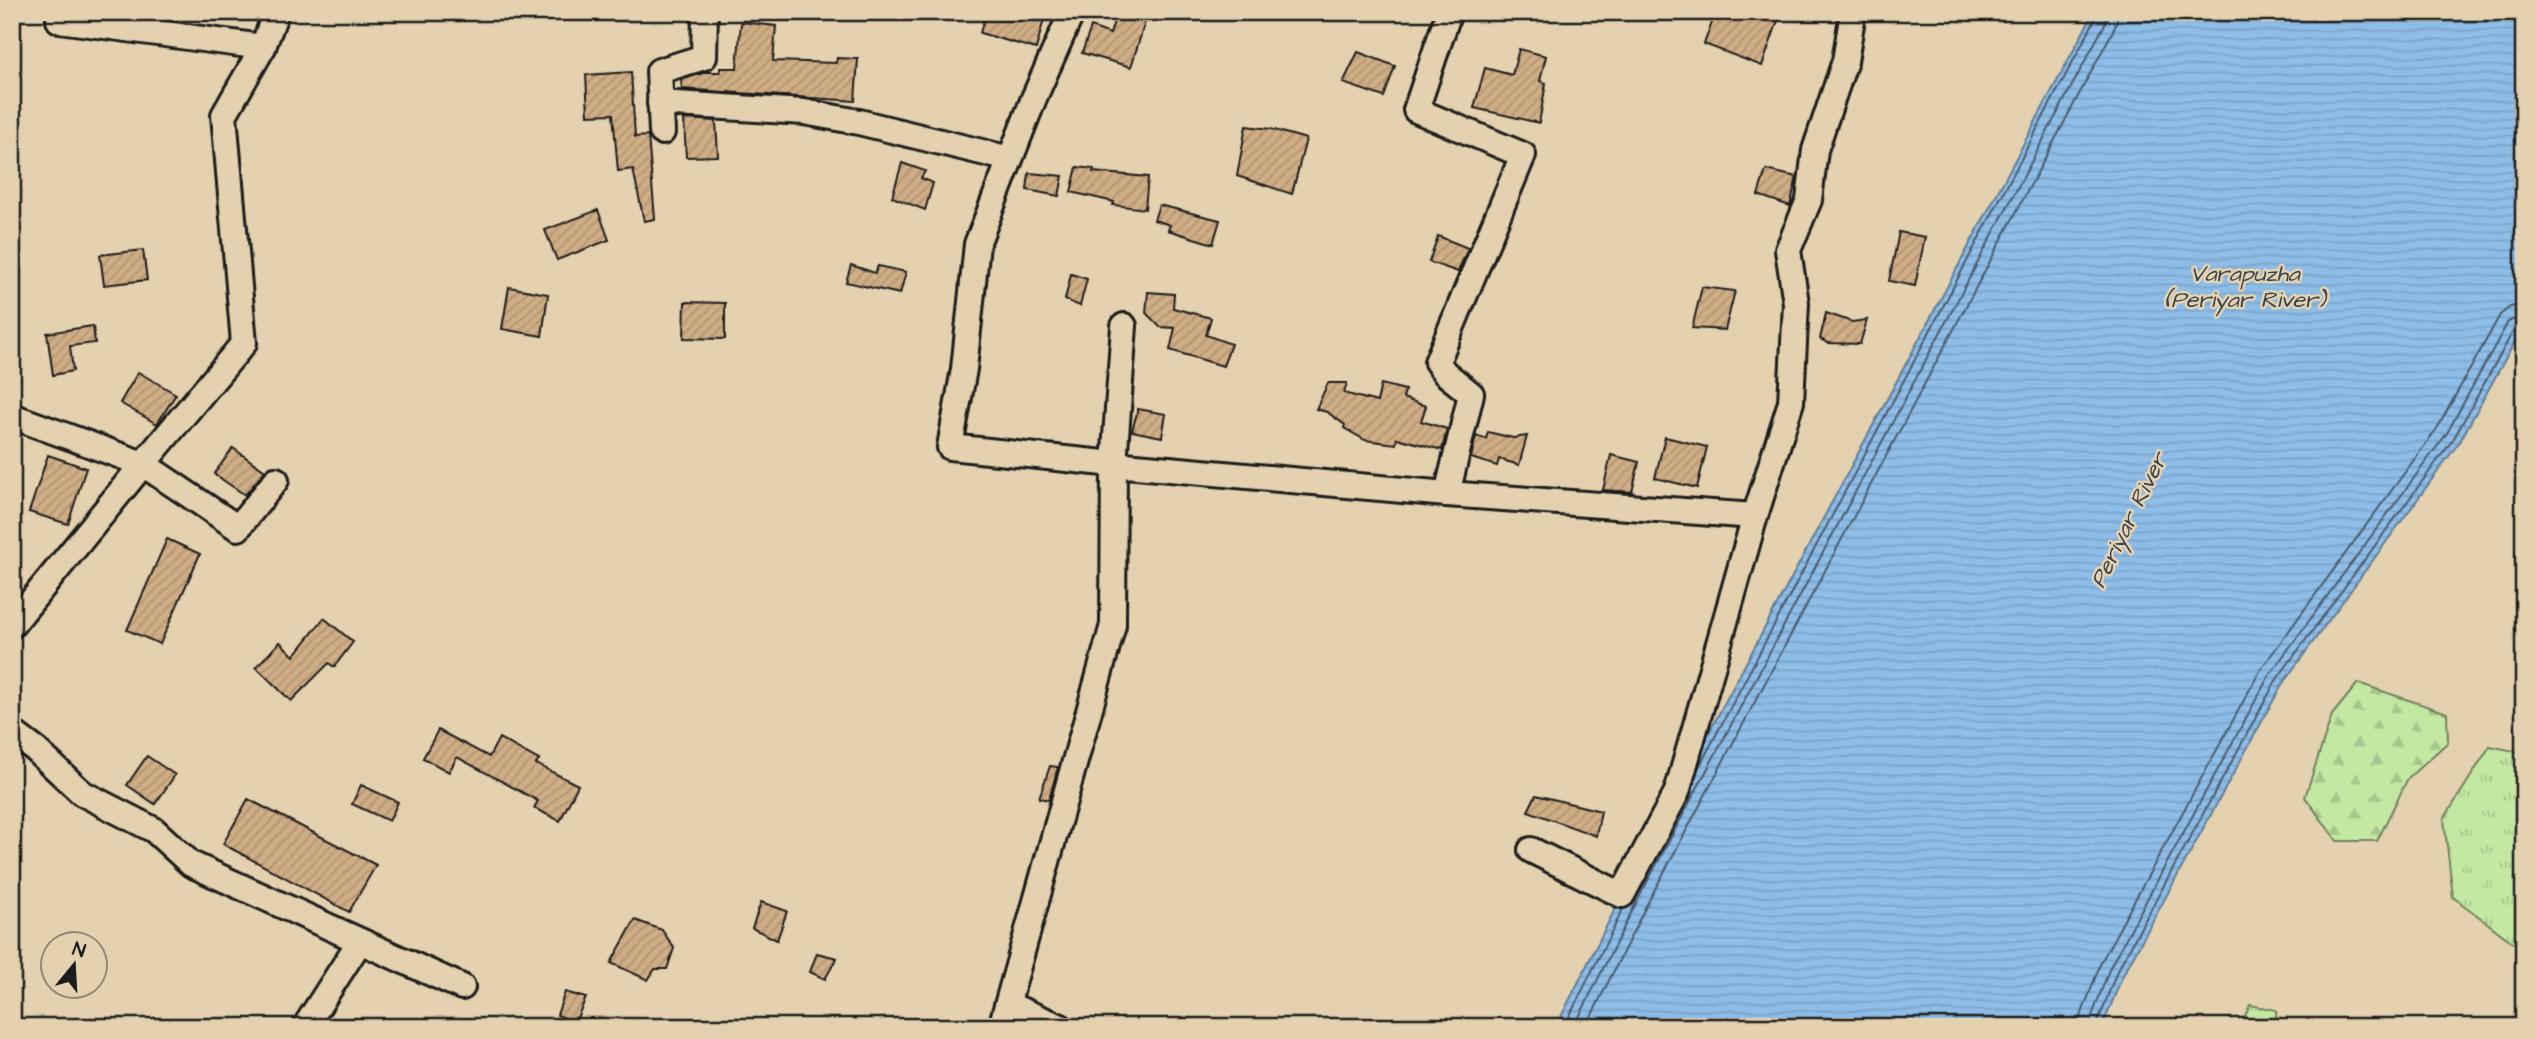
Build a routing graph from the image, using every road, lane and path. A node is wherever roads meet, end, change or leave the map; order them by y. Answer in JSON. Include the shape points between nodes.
{"nodes":[{"id":1,"x":276,"y":12,"type":"edge"},
{"id":2,"x":705,"y":12,"type":"edge"},
{"id":3,"x":1072,"y":12,"type":"edge"},
{"id":4,"x":1449,"y":12,"type":"edge"},
{"id":5,"x":1853,"y":12,"type":"edge"},
{"id":6,"x":59,"y":20,"type":"dead end"},
{"id":7,"x":263,"y":47,"type":"junction"},
{"id":8,"x":660,"y":103,"type":"junction"},
{"id":9,"x":662,"y":132,"type":"dead end"},
{"id":10,"x":1010,"y":159,"type":"junction"},
{"id":11,"x":1124,"y":327,"type":"dead end"},
{"id":12,"x":12,"y":416,"type":"edge"},
{"id":13,"x":143,"y":464,"type":"junction"},
{"id":14,"x":1114,"y":464,"type":"junction"},
{"id":15,"x":276,"y":480,"type":"dead end"},
{"id":16,"x":1447,"y":494,"type":"junction"},
{"id":17,"x":1755,"y":516,"type":"junction"},
{"id":18,"x":12,"y":625,"type":"edge"},
{"id":19,"x":12,"y":732,"type":"edge"},
{"id":20,"x":1531,"y":850,"type":"dead end"},
{"id":21,"x":360,"y":941,"type":"junction"},
{"id":22,"x":463,"y":987,"type":"dead end"},
{"id":23,"x":1005,"y":1016,"type":"edge"},
{"id":24,"x":305,"y":1027,"type":"edge"},
{"id":25,"x":1061,"y":1027,"type":"edge"}],
"edges":[{"from":1,"to":7,"type":"street"},
{"from":2,"to":8,"type":"street","via":[[704,57],[659,71]]},
{"from":3,"to":10,"type":"street"},
{"from":4,"to":16,"type":"street","via":[[1416,110],[1523,155],[1437,362],[1471,394]]},
{"from":5,"to":17,"type":"street","via":[[1846,61],[1815,150],[1809,200],[1788,250],[1796,303],[1791,402]]},
{"from":6,"to":7,"type":"street"},
{"from":7,"to":13,"type":"street","via":[[224,116],[244,343]]},
{"from":8,"to":9,"type":"street"},
{"from":8,"to":10,"type":"street","via":[[804,112]]},
{"from":10,"to":14,"type":"street","via":[[976,244],[964,369],[950,447]]},
{"from":11,"to":14,"type":"street"},
{"from":12,"to":13,"type":"street"},
{"from":13,"to":15,"type":"street","via":[[238,528]]},
{"from":13,"to":18,"type":"street"},
{"from":14,"to":16,"type":"street"},
{"from":14,"to":23,"type":"street","via":[[1113,625]]},
{"from":16,"to":17,"type":"street"},
{"from":17,"to":20,"type":"street","via":[[1677,792],[1622,895]]},
{"from":19,"to":21,"type":"street","via":[[82,793],[154,830],[191,864]]},
{"from":21,"to":22,"type":"street"},
{"from":21,"to":24,"type":"street"},
{"from":23,"to":25,"type":"street"}]}
